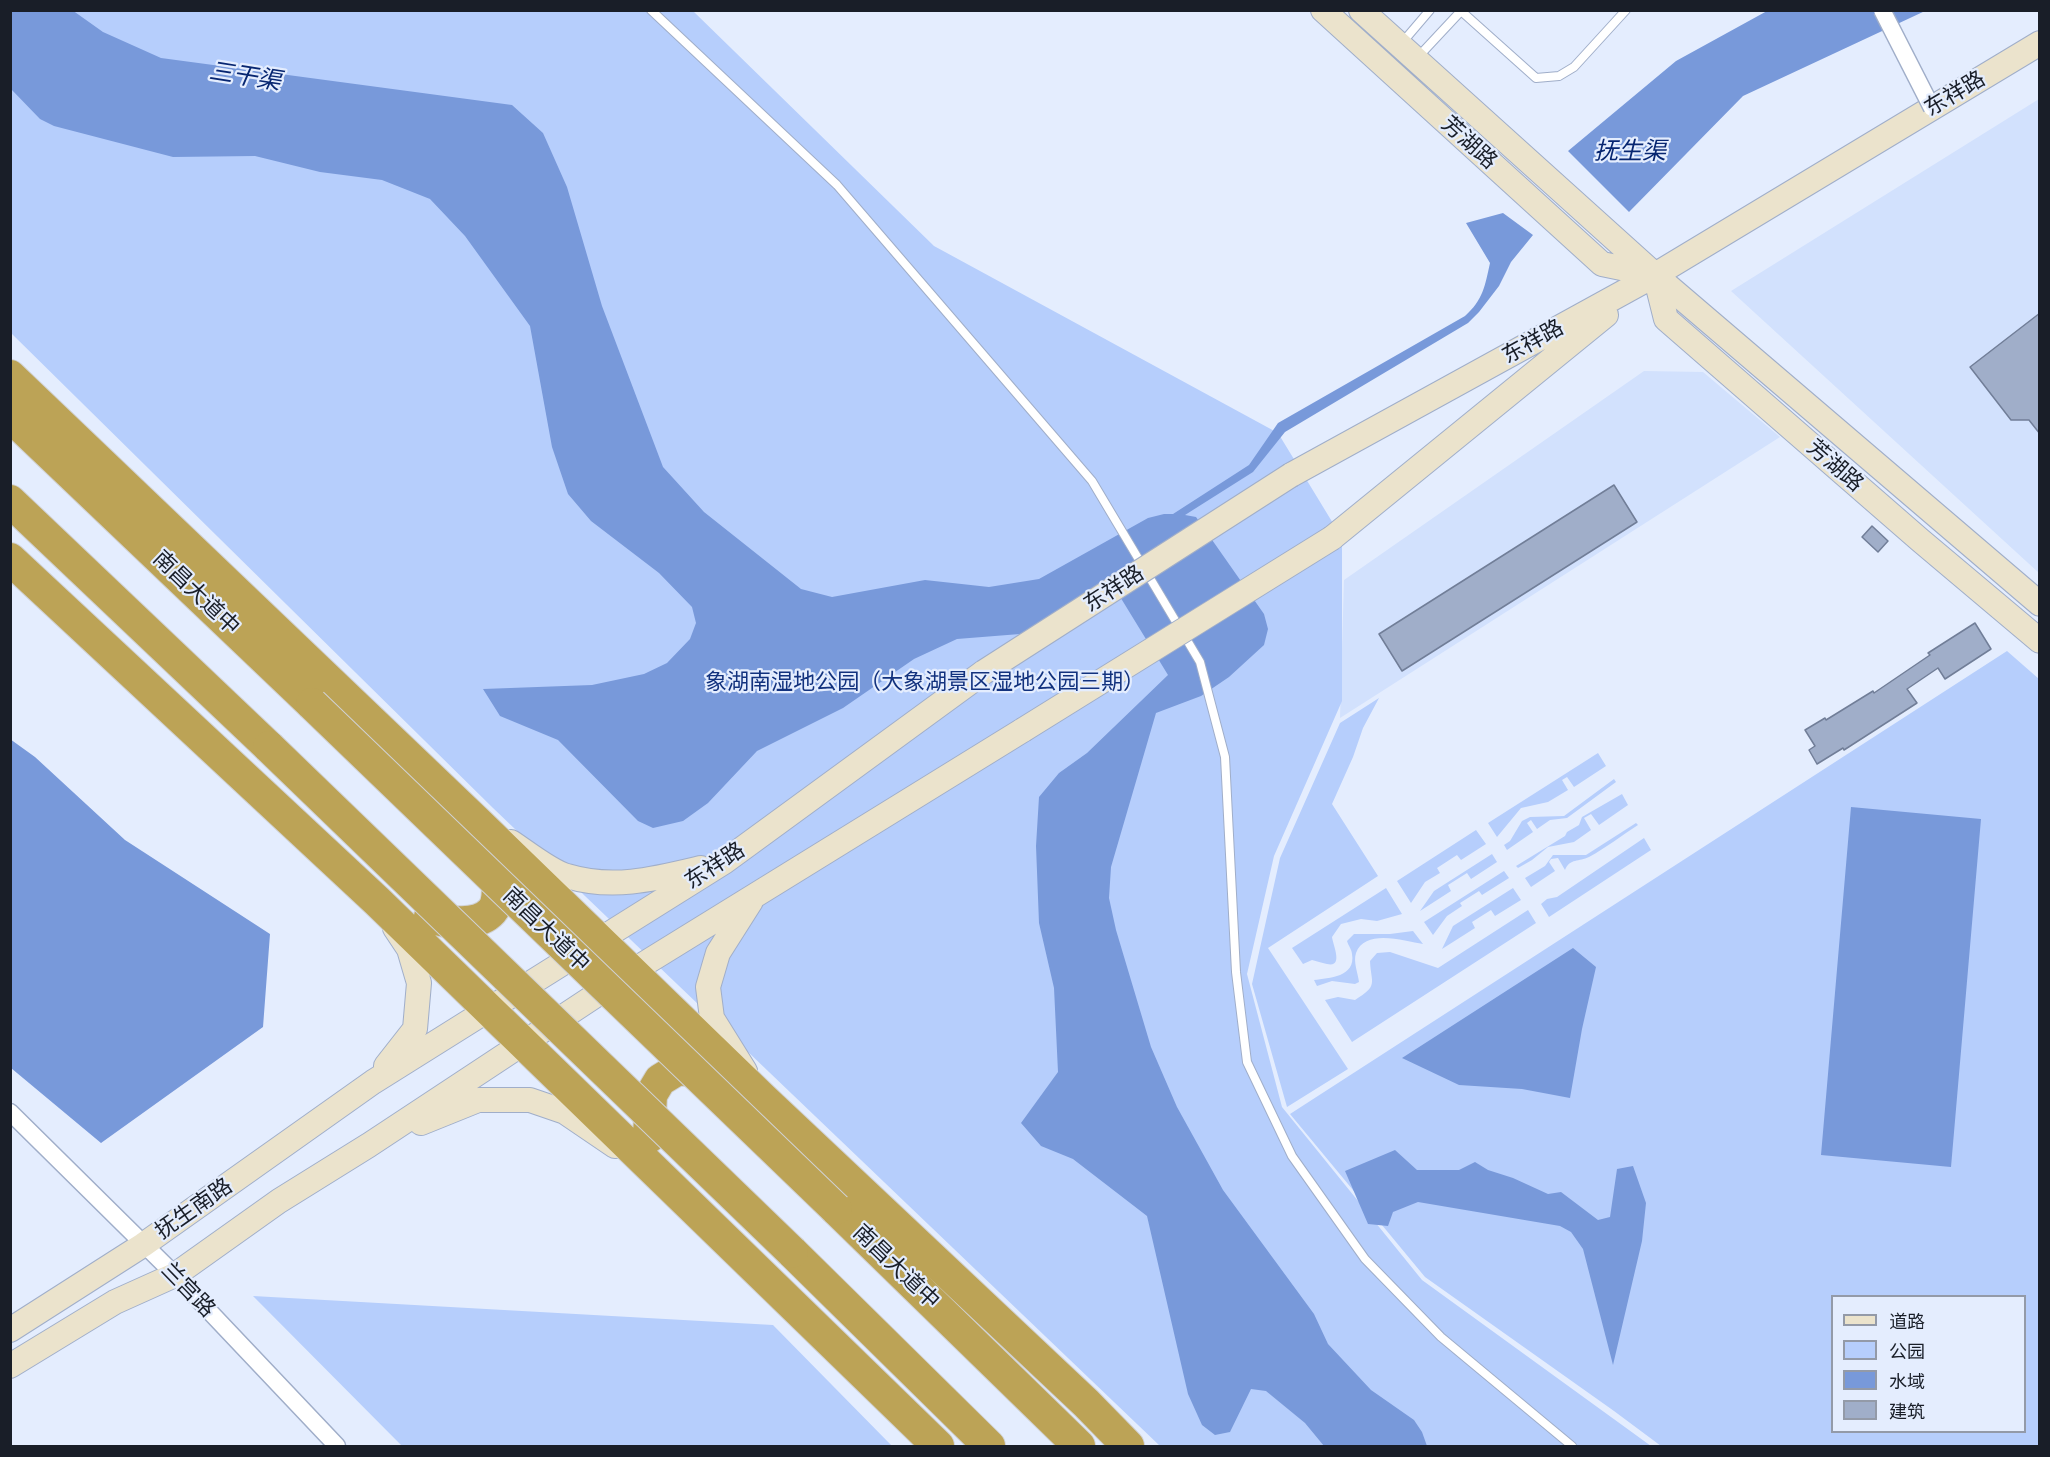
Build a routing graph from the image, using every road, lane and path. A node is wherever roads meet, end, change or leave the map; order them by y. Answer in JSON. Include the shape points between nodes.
{"nodes":[{"id":1,"x":651,"y":10,"type":"edge"},
{"id":2,"x":1323,"y":10,"type":"edge"},
{"id":3,"x":1361,"y":10,"type":"edge"},
{"id":4,"x":1430,"y":10,"type":"edge"},
{"id":5,"x":1626,"y":10,"type":"edge"},
{"id":6,"x":1882,"y":10,"type":"edge"},
{"id":7,"x":1460,"y":11,"type":"edge"},
{"id":8,"x":2040,"y":43,"type":"edge"},
{"id":9,"x":1407,"y":52,"type":"junction"},
{"id":10,"x":1932,"y":108,"type":"junction"},
{"id":11,"x":1655,"y":275,"type":"junction"},
{"id":12,"x":10,"y":376,"type":"edge"},
{"id":13,"x":10,"y":417,"type":"edge"},
{"id":14,"x":10,"y":501,"type":"edge"},
{"id":15,"x":10,"y":559,"type":"edge"},
{"id":16,"x":2040,"y":604,"type":"edge"},
{"id":17,"x":2040,"y":641,"type":"edge"},
{"id":18,"x":476,"y":821,"type":"junction"},
{"id":19,"x":724,"y":862,"type":"junction"},
{"id":20,"x":754,"y":895,"type":"junction"},
{"id":21,"x":377,"y":901,"type":"junction"},
{"id":22,"x":598,"y":940,"type":"junction"},
{"id":23,"x":632,"y":972,"type":"junction"},
{"id":24,"x":488,"y":1009,"type":"junction"},
{"id":25,"x":523,"y":1043,"type":"junction"},
{"id":26,"x":373,"y":1082,"type":"junction"},
{"id":27,"x":762,"y":1098,"type":"junction"},
{"id":28,"x":10,"y":1112,"type":"edge"},
{"id":29,"x":369,"y":1145,"type":"junction"},
{"id":30,"x":658,"y":1175,"type":"junction"},
{"id":31,"x":143,"y":1245,"type":"junction"},
{"id":32,"x":175,"y":1275,"type":"junction"},
{"id":33,"x":10,"y":1330,"type":"edge"},
{"id":34,"x":10,"y":1366,"type":"edge"},
{"id":35,"x":337,"y":1446,"type":"edge"},
{"id":36,"x":938,"y":1446,"type":"edge"},
{"id":37,"x":989,"y":1446,"type":"edge"},
{"id":38,"x":1079,"y":1446,"type":"edge"},
{"id":39,"x":1128,"y":1446,"type":"edge"},
{"id":40,"x":1572,"y":1446,"type":"edge"}],
"edges":[{"from":1,"to":40,"type":"lane","via":[[837,185],[1092,481],[1200,662],[1225,757],[1236,972],[1247,1062],[1292,1156],[1365,1259],[1440,1337]]},
{"from":2,"to":11,"type":"main road","name":"芳湖路","via":[[1602,264]]},
{"from":3,"to":9,"type":"main road","name":"芳湖路"},
{"from":4,"to":9,"type":"lane"},
{"from":5,"to":7,"type":"lane","via":[[1574,67],[1559,76],[1536,78]]},
{"from":6,"to":10,"type":"street","bridge":true},
{"from":7,"to":9,"type":"lane"},
{"from":8,"to":10,"type":"main road","name":"东祥路"},
{"from":9,"to":11,"type":"main road","name":"芳湖路"},
{"from":10,"to":11,"type":"main road","name":"东祥路"},
{"from":11,"to":16,"type":"main road","name":"芳湖路"},
{"from":11,"to":17,"type":"main road","name":"芳湖路","via":[[1666,319]]},
{"from":11,"to":19,"type":"main road","name":"东祥路","bridge":true,"via":[[1291,475],[984,672]]},
{"from":11,"to":20,"type":"main road","name":"东祥路","bridge":true,"via":[[1332,538]]},
{"from":12,"to":18,"type":"highway"},
{"from":13,"to":38,"type":"highway","name":"南昌大道中","bridge":true},
{"from":14,"to":37,"type":"highway","bridge":true},
{"from":15,"to":21,"type":"highway"},
{"from":18,"to":19,"type":"main road","via":[[565,876],[612,884],[644,882]]},
{"from":18,"to":21,"type":"highway","via":[[497,868],[498,897],[493,911],[478,920],[445,922]]},
{"from":18,"to":22,"type":"highway"},
{"from":19,"to":22,"type":"main road","name":"东祥路"},
{"from":20,"to":23,"type":"main road","name":"东祥路"},
{"from":20,"to":27,"type":"main road","via":[[718,953],[708,987],[712,1018]]},
{"from":21,"to":24,"type":"highway"},
{"from":21,"to":26,"type":"main road","via":[[409,949],[419,982],[415,1029]]},
{"from":22,"to":23,"type":"highway"},
{"from":22,"to":24,"type":"main road","name":"东祥路"},
{"from":23,"to":25,"type":"main road","name":"东祥路"},
{"from":23,"to":27,"type":"highway"},
{"from":24,"to":25,"type":"highway"},
{"from":24,"to":26,"type":"main road","name":"东祥路"},
{"from":25,"to":29,"type":"main road","name":"东祥路"},
{"from":25,"to":30,"type":"highway"},
{"from":26,"to":31,"type":"main road","name":"抚生南路"},
{"from":27,"to":30,"type":"highway","via":[[704,1072],[678,1070],[660,1080],[651,1095],[648,1132]]},
{"from":27,"to":39,"type":"highway"},
{"from":28,"to":31,"type":"street","name":"兰宫路"},
{"from":29,"to":30,"type":"main road","via":[[478,1100],[530,1100],[565,1112]]},
{"from":29,"to":32,"type":"main road","name":"抚生南路","via":[[279,1201]]},
{"from":30,"to":36,"type":"highway"},
{"from":31,"to":32,"type":"street","name":"兰宫路"},
{"from":31,"to":33,"type":"main road","name":"抚生南路"},
{"from":32,"to":34,"type":"main road","name":"抚生南路","via":[[115,1302]]},
{"from":32,"to":35,"type":"street","name":"兰宫路"}]}
